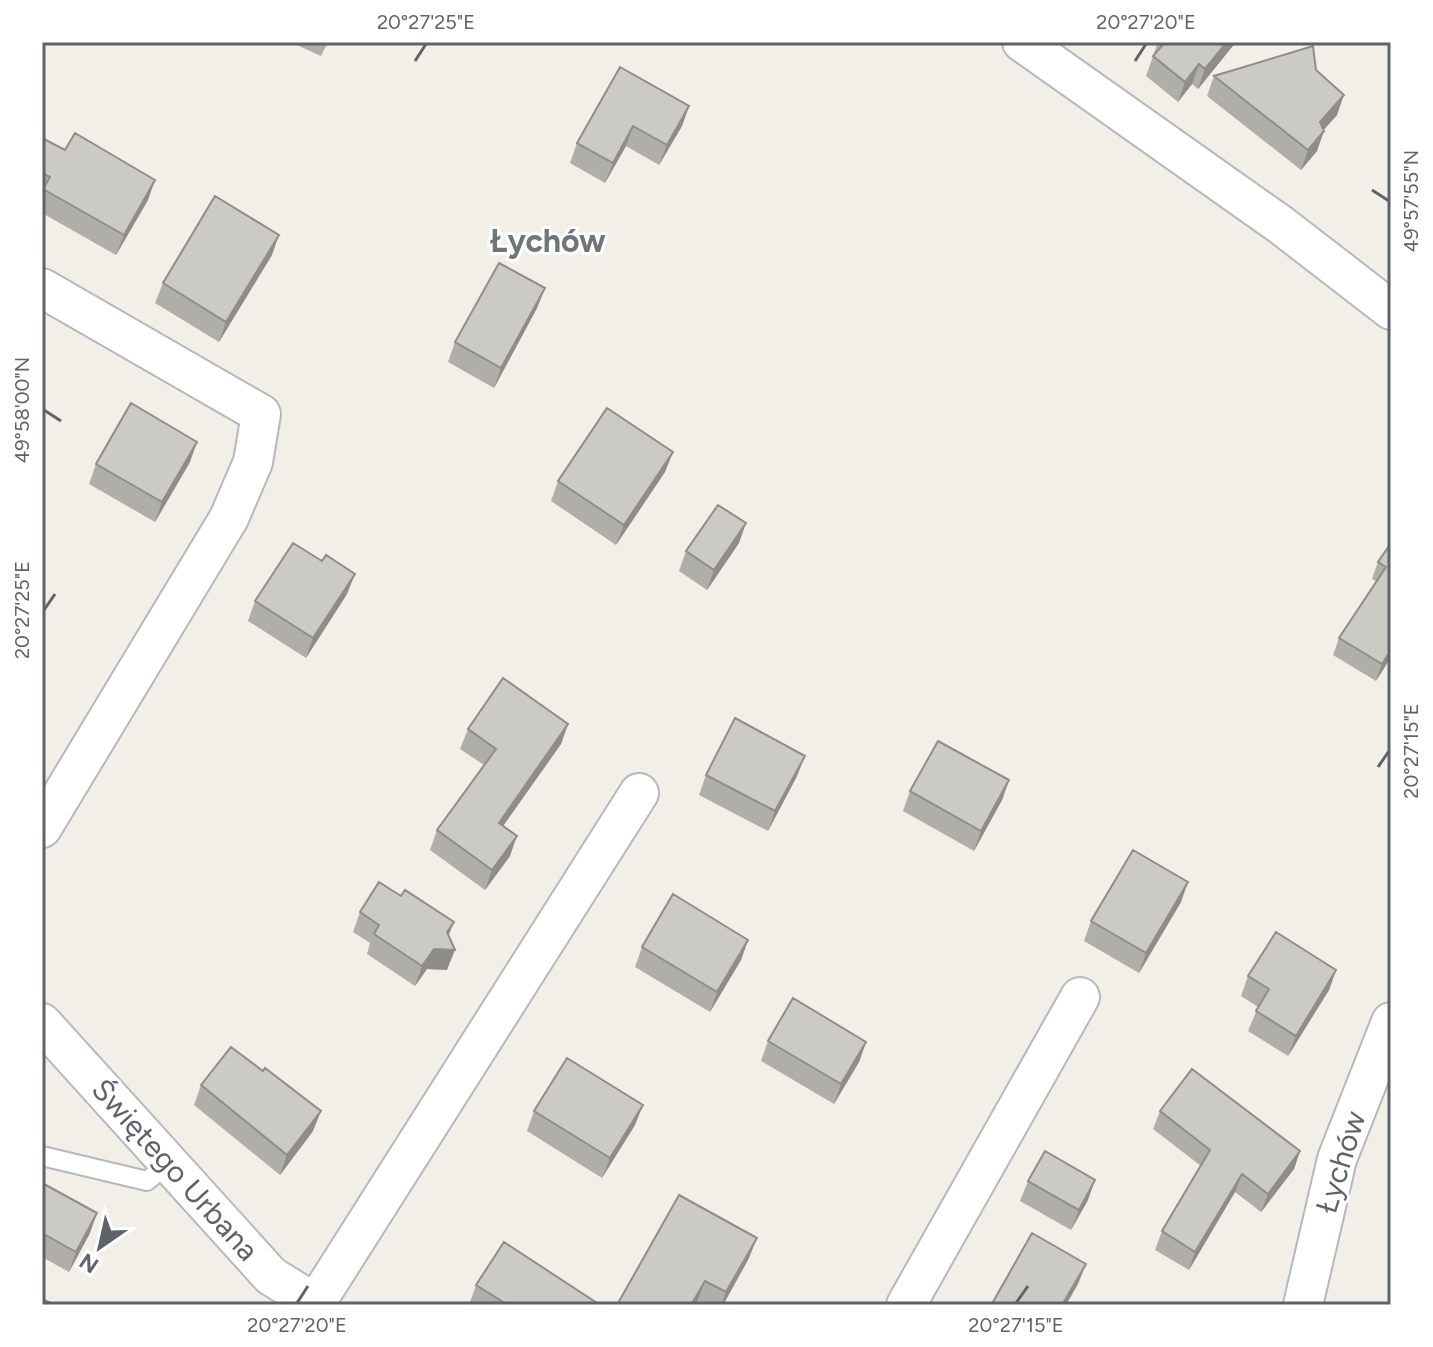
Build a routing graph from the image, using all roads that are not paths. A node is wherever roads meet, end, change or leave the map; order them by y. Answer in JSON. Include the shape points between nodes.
{"nodes":[{"id":1,"x":1022,"y":42,"type":"edge"},
{"id":2,"x":42,"y":288,"type":"edge"},
{"id":3,"x":1391,"y":310,"type":"edge"},
{"id":4,"x":639,"y":793,"type":"dead end"},
{"id":5,"x":42,"y":828,"type":"edge"},
{"id":6,"x":1080,"y":997,"type":"dead end"},
{"id":7,"x":42,"y":1023,"type":"edge"},
{"id":8,"x":1389,"y":1034,"type":"edge"},
{"id":9,"x":42,"y":1156,"type":"edge"},
{"id":10,"x":168,"y":1163,"type":"junction"},
{"id":11,"x":316,"y":1304,"type":"edge"},
{"id":12,"x":906,"y":1305,"type":"edge"},
{"id":13,"x":1303,"y":1305,"type":"edge"}],
"edges":[{"from":1,"to":3,"type":"street","via":[[1281,225]]},
{"from":2,"to":5,"type":"street","via":[[261,414],[253,462],[229,518]]},
{"from":4,"to":11,"type":"street"},
{"from":6,"to":12,"type":"street"},
{"from":7,"to":10,"type":"street","name":"Świętego Urbana"},
{"from":8,"to":13,"type":"street","name":"Łychów","via":[[1337,1159]]},
{"from":9,"to":10,"type":"lane","via":[[147,1181]]},
{"from":10,"to":11,"type":"street","name":"Świętego Urbana","via":[[271,1276]]}]}
